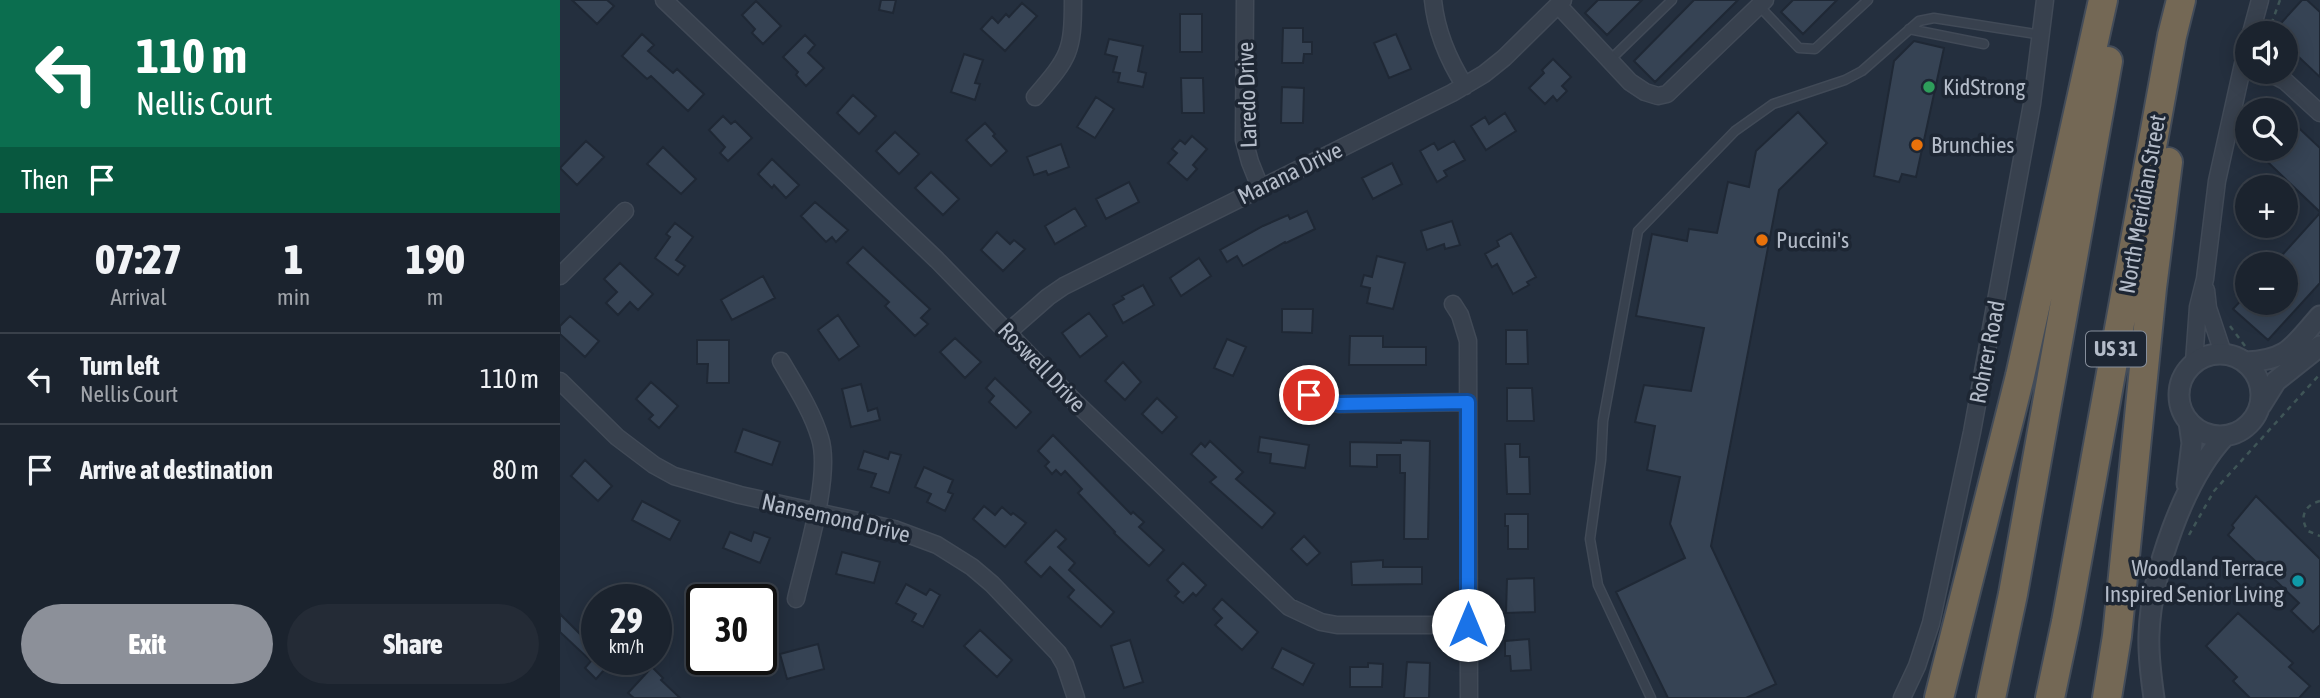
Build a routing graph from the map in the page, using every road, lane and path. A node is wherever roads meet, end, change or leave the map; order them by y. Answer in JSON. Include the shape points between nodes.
{"nodes":[{"id":1,"x":664,"y":0,"type":"edge"},
{"id":2,"x":1073,"y":0,"type":"edge"},
{"id":3,"x":1245,"y":0,"type":"edge"},
{"id":4,"x":1433,"y":0,"type":"edge"},
{"id":5,"x":1672,"y":0,"type":"edge"},
{"id":6,"x":1867,"y":0,"type":"edge"},
{"id":7,"x":2045,"y":0,"type":"edge"},
{"id":8,"x":2103,"y":0,"type":"edge"},
{"id":9,"x":2119,"y":0,"type":"edge"},
{"id":10,"x":2181,"y":0,"type":"edge"},
{"id":11,"x":2260,"y":0,"type":"edge"},
{"id":12,"x":2280,"y":0,"type":"edge"},
{"id":13,"x":1560,"y":3,"type":"edge"},
{"id":14,"x":1762,"y":3,"type":"edge"},
{"id":15,"x":2254,"y":21,"type":"edge"},
{"id":16,"x":2272,"y":21,"type":"edge"},
{"id":17,"x":1909,"y":29,"type":"junction"},
{"id":18,"x":2042,"y":35,"type":"junction"},
{"id":19,"x":2172,"y":36,"type":"junction"},
{"id":20,"x":1984,"y":44,"type":"dead end"},
{"id":21,"x":1610,"y":60,"type":"junction"},
{"id":22,"x":2240,"y":84,"type":"edge"},
{"id":23,"x":2288,"y":84,"type":"edge"},
{"id":24,"x":1465,"y":86,"type":"junction"},
{"id":25,"x":1035,"y":97,"type":"dead end"},
{"id":26,"x":2320,"y":113,"type":"edge"},
{"id":27,"x":1260,"y":187,"type":"junction"},
{"id":28,"x":625,"y":211,"type":"dead end"},
{"id":29,"x":560,"y":276,"type":"edge"},
{"id":30,"x":2205,"y":280,"type":"junction"},
{"id":31,"x":1454,"y":304,"type":"dead end"},
{"id":32,"x":2320,"y":316,"type":"edge"},
{"id":33,"x":2225,"y":320,"type":"dead end"},
{"id":34,"x":1007,"y":332,"type":"junction"},
{"id":35,"x":2320,"y":345,"type":"edge"},
{"id":36,"x":2223,"y":353,"type":"junction"},
{"id":37,"x":2250,"y":356,"type":"junction"},
{"id":38,"x":781,"y":361,"type":"dead end"},
{"id":39,"x":2194,"y":362,"type":"junction"},
{"id":40,"x":2320,"y":374,"type":"edge"},
{"id":41,"x":560,"y":381,"type":"edge"},
{"id":42,"x":1294,"y":389,"type":"dead end"},
{"id":43,"x":1468,"y":402,"type":"junction"},
{"id":44,"x":2260,"y":406,"type":"junction"},
{"id":45,"x":2189,"y":422,"type":"junction"},
{"id":46,"x":2225,"y":436,"type":"junction"},
{"id":47,"x":2320,"y":501,"type":"edge"},
{"id":48,"x":2184,"y":503,"type":"junction"},
{"id":49,"x":815,"y":511,"type":"junction"},
{"id":50,"x":2188,"y":536,"type":"dead end"},
{"id":51,"x":2320,"y":536,"type":"edge"},
{"id":52,"x":796,"y":599,"type":"dead end"},
{"id":53,"x":1468,"y":625,"type":"junction"},
{"id":54,"x":1076,"y":698,"type":"edge"},
{"id":55,"x":1469,"y":698,"type":"edge"},
{"id":56,"x":1651,"y":698,"type":"edge"},
{"id":57,"x":1902,"y":698,"type":"edge"},
{"id":58,"x":1939,"y":698,"type":"edge"},
{"id":59,"x":1991,"y":698,"type":"edge"},
{"id":60,"x":2050,"y":698,"type":"edge"},
{"id":61,"x":2107,"y":698,"type":"edge"},
{"id":62,"x":2154,"y":698,"type":"edge"}],
"edges":[{"from":1,"to":34,"type":"street","name":"Roswell Drive"},
{"from":2,"to":25,"type":"street","via":[[1068,54]]},
{"from":3,"to":27,"type":"street","name":"Laredo Drive","via":[[1244,140]]},
{"from":4,"to":24,"type":"street","via":[[1439,28]]},
{"from":5,"to":21,"type":"lane"},
{"from":6,"to":14,"type":"lane","via":[[1815,49],[1799,48]]},
{"from":7,"to":18,"type":"street","name":"Rohrer Road"},
{"from":8,"to":58,"type":"highway","via":[[2020,376]]},
{"from":9,"to":59,"type":"highway","number":"US 31"},
{"from":10,"to":19,"type":"highway","name":"North Meridian Street","number":"US 31"},
{"from":11,"to":15,"type":"street"},
{"from":12,"to":16,"type":"path"},
{"from":13,"to":21,"type":"street"},
{"from":13,"to":24,"type":"street","name":"Marana Drive","via":[[1504,58]]},
{"from":14,"to":21,"type":"street","via":[[1667,94],[1645,92]]},
{"from":17,"to":18,"type":"lane","via":[[1934,18]]},
{"from":17,"to":20,"type":"lane"},
{"from":17,"to":56,"type":"lane","via":[[1862,71],[1773,104],[1735,131],[1637,231],[1603,421],[1590,539],[1598,585]]},
{"from":18,"to":57,"type":"street","name":"Rohrer Road","via":[[1972,432],[1941,578],[1917,666]]},
{"from":19,"to":60,"type":"highway","name":"North Meridian Street","number":"US 31"},
{"from":19,"to":61,"type":"highway","via":[[2181,79],[2158,237],[2120,615]]},
{"from":22,"to":30,"type":"street","via":[[2217,181]]},
{"from":23,"to":26,"type":"street"},
{"from":24,"to":27,"type":"street","name":"Marana Drive"},
{"from":27,"to":34,"type":"street","name":"Marana Drive","via":[[1064,286]]},
{"from":28,"to":29,"type":"street"},
{"from":30,"to":36,"type":"street","via":[[2208,308]]},
{"from":30,"to":39,"type":"street"},
{"from":31,"to":43,"type":"street","via":[[1468,341]]},
{"from":32,"to":37,"type":"street","via":[[2284,355],[2264,361]]},
{"from":33,"to":37,"type":"path"},
{"from":34,"to":53,"type":"street","name":"Roswell Drive","via":[[1289,607],[1336,625]]},
{"from":35,"to":44,"type":"street","via":[[2276,381]]},
{"from":36,"to":37,"type":"street"},
{"from":36,"to":39,"type":"street"},
{"from":37,"to":44,"type":"street","via":[[2260,382]]},
{"from":38,"to":49,"type":"street","via":[[821,441],[821,483]]},
{"from":39,"to":45,"type":"street","via":[[2180,384],[2182,411]]},
{"from":40,"to":50,"type":"path","via":[[2214,491]]},
{"from":41,"to":49,"type":"street","name":"Nansemond Drive","via":[[617,437],[674,476]]},
{"from":42,"to":43,"type":"street","via":[[1339,404]]},
{"from":43,"to":53,"type":"street"},
{"from":44,"to":46,"type":"street","via":[[2247,426]]},
{"from":45,"to":46,"type":"street","via":[[2199,430]]},
{"from":45,"to":48,"type":"street","via":[[2192,443]]},
{"from":46,"to":48,"type":"street","via":[[2204,461]]},
{"from":47,"to":51,"type":"path","via":[[2309,506],[2303,521],[2308,531]]},
{"from":48,"to":62,"type":"street","via":[[2161,561],[2151,605],[2149,652]]},
{"from":49,"to":52,"type":"street"},
{"from":49,"to":54,"type":"street","name":"Nansemond Drive","via":[[916,536],[972,567],[1058,653]]},
{"from":53,"to":55,"type":"street"}]}
